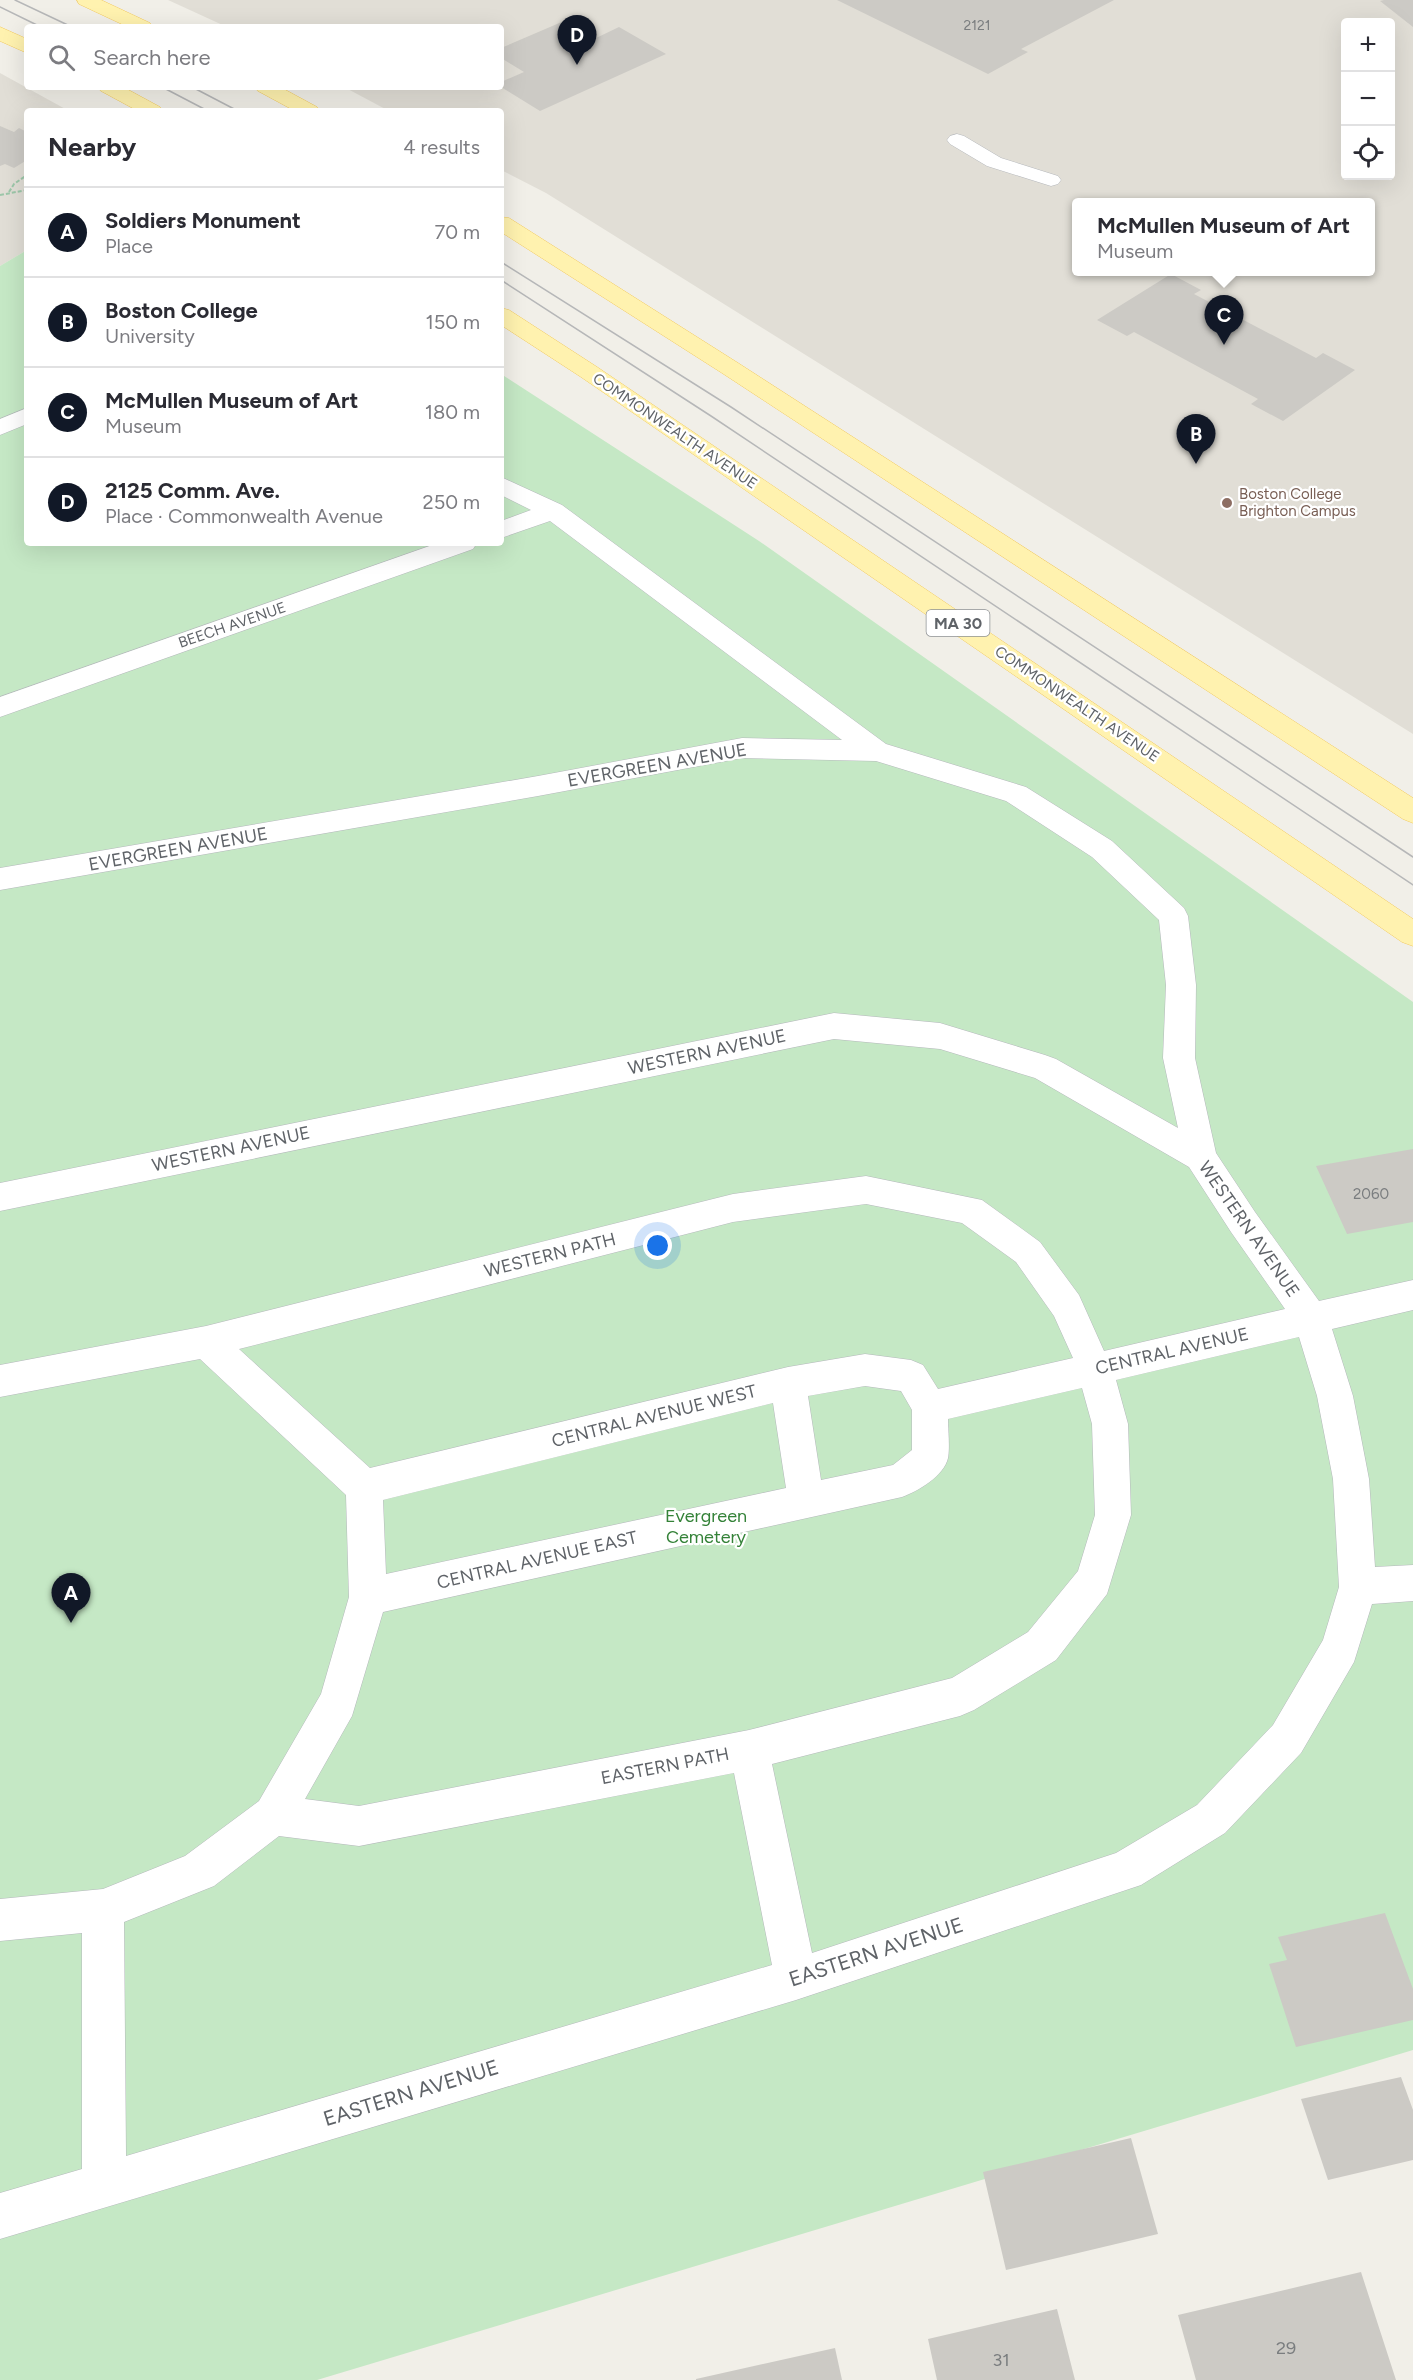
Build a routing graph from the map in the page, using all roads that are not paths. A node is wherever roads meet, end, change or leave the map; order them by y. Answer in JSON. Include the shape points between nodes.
{"nodes":[{"id":1,"x":86,"y":0,"type":"edge"},
{"id":2,"x":137,"y":24,"type":"edge"},
{"id":3,"x":0,"y":33,"type":"edge"},
{"id":4,"x":24,"y":45,"type":"edge"},
{"id":5,"x":114,"y":90,"type":"edge"},
{"id":6,"x":271,"y":90,"type":"edge"},
{"id":7,"x":147,"y":108,"type":"edge"},
{"id":8,"x":304,"y":108,"type":"edge"},
{"id":9,"x":957,"y":140,"type":"dead end"},
{"id":10,"x":1051,"y":180,"type":"dead end"},
{"id":11,"x":504,"y":225,"type":"edge"},
{"id":12,"x":504,"y":317,"type":"edge"},
{"id":13,"x":24,"y":416,"type":"edge"},
{"id":14,"x":0,"y":428,"type":"edge"},
{"id":15,"x":504,"y":487,"type":"edge"},
{"id":16,"x":554,"y":512,"type":"junction"},
{"id":17,"x":504,"y":529,"type":"edge"},
{"id":18,"x":456,"y":546,"type":"edge"},
{"id":19,"x":0,"y":707,"type":"edge"},
{"id":20,"x":876,"y":751,"type":"junction"},
{"id":21,"x":1413,"y":812,"type":"edge"},
{"id":22,"x":0,"y":879,"type":"edge"},
{"id":23,"x":1413,"y":934,"type":"edge"},
{"id":24,"x":1201,"y":1157,"type":"junction"},
{"id":25,"x":0,"y":1197,"type":"edge"},
{"id":26,"x":1413,"y":1295,"type":"edge"},
{"id":27,"x":1311,"y":1318,"type":"junction"},
{"id":28,"x":206,"y":1342,"type":"junction"},
{"id":29,"x":1095,"y":1369,"type":"junction"},
{"id":30,"x":788,"y":1383,"type":"junction"},
{"id":31,"x":8,"y":1384,"type":"edge"},
{"id":32,"x":930,"y":1407,"type":"junction"},
{"id":33,"x":364,"y":1487,"type":"junction"},
{"id":34,"x":806,"y":1500,"type":"junction"},
{"id":35,"x":1413,"y":1583,"type":"edge"},
{"id":36,"x":1358,"y":1587,"type":"junction"},
{"id":37,"x":369,"y":1597,"type":"junction"},
{"id":38,"x":749,"y":1750,"type":"junction"},
{"id":39,"x":273,"y":1815,"type":"junction"},
{"id":40,"x":103,"y":1910,"type":"junction"},
{"id":41,"x":0,"y":1920,"type":"edge"},
{"id":42,"x":796,"y":1979,"type":"junction"},
{"id":43,"x":104,"y":2185,"type":"junction"},
{"id":44,"x":0,"y":2216,"type":"edge"}],
"edges":[{"from":1,"to":2,"type":"main road"},
{"from":3,"to":4,"type":"main road"},
{"from":5,"to":7,"type":"main road"},
{"from":6,"to":8,"type":"main road"},
{"from":9,"to":10,"type":"lane","via":[[994,162]]},
{"from":11,"to":21,"type":"main road"},
{"from":12,"to":23,"type":"main road","name":"COMMONWEALTH AVENUE","number":"MA 30"},
{"from":13,"to":14,"type":"lane"},
{"from":15,"to":16,"type":"lane"},
{"from":16,"to":17,"type":"lane"},
{"from":16,"to":20,"type":"lane"},
{"from":18,"to":19,"type":"lane","name":"BEECH AVENUE"},
{"from":20,"to":22,"type":"lane","name":"EVERGREEN AVENUE","via":[[742,747]]},
{"from":20,"to":24,"type":"lane","name":"EVERGREEN AVENUE","via":[[1016,794],[1102,849],[1173,916],[1180,985],[1179,1059]]},
{"from":24,"to":25,"type":"lane","name":"WESTERN AVENUE","via":[[1045,1068],[940,1036],[834,1026]]},
{"from":24,"to":27,"type":"lane","name":"WESTERN AVENUE"},
{"from":26,"to":27,"type":"lane","name":"CENTRAL AVENUE"},
{"from":27,"to":29,"type":"lane","name":"CENTRAL AVENUE"},
{"from":27,"to":36,"type":"lane","name":"EASTERN AVENUE","via":[[1335,1396],[1351,1479]]},
{"from":28,"to":29,"type":"lane","name":"WESTERN PATH","via":[[733,1208],[866,1190],[970,1210],[1028,1251],[1067,1306]]},
{"from":28,"to":31,"type":"lane","name":"WESTERN PATH"},
{"from":28,"to":33,"type":"lane"},
{"from":29,"to":32,"type":"lane","name":"CENTRAL AVENUE"},
{"from":29,"to":38,"type":"lane","name":"EASTERN PATH","via":[[1110,1424],[1113,1515],[1094,1581],[1042,1646],[960,1696]]},
{"from":30,"to":32,"type":"lane","name":"CENTRAL AVENUE WEST","via":[[865,1370],[910,1376]]},
{"from":30,"to":33,"type":"lane","name":"CENTRAL AVENUE WEST"},
{"from":30,"to":34,"type":"lane"},
{"from":32,"to":34,"type":"lane","name":"CENTRAL AVENUE EAST","via":[[930,1458],[902,1480]]},
{"from":33,"to":37,"type":"lane"},
{"from":34,"to":37,"type":"lane","name":"CENTRAL AVENUE EAST"},
{"from":35,"to":36,"type":"lane"},
{"from":36,"to":42,"type":"lane","name":"EASTERN AVENUE","via":[[1340,1648],[1287,1739],[1211,1819],[1126,1870]]},
{"from":37,"to":39,"type":"lane","via":[[338,1702]]},
{"from":38,"to":39,"type":"lane","name":"EASTERN PATH","via":[[359,1826]]},
{"from":38,"to":42,"type":"lane"},
{"from":39,"to":40,"type":"lane","via":[[199,1871]]},
{"from":40,"to":41,"type":"lane"},
{"from":40,"to":43,"type":"lane"},
{"from":42,"to":43,"type":"lane","name":"EASTERN AVENUE"},
{"from":43,"to":44,"type":"lane","name":"EASTERN AVENUE"}]}
